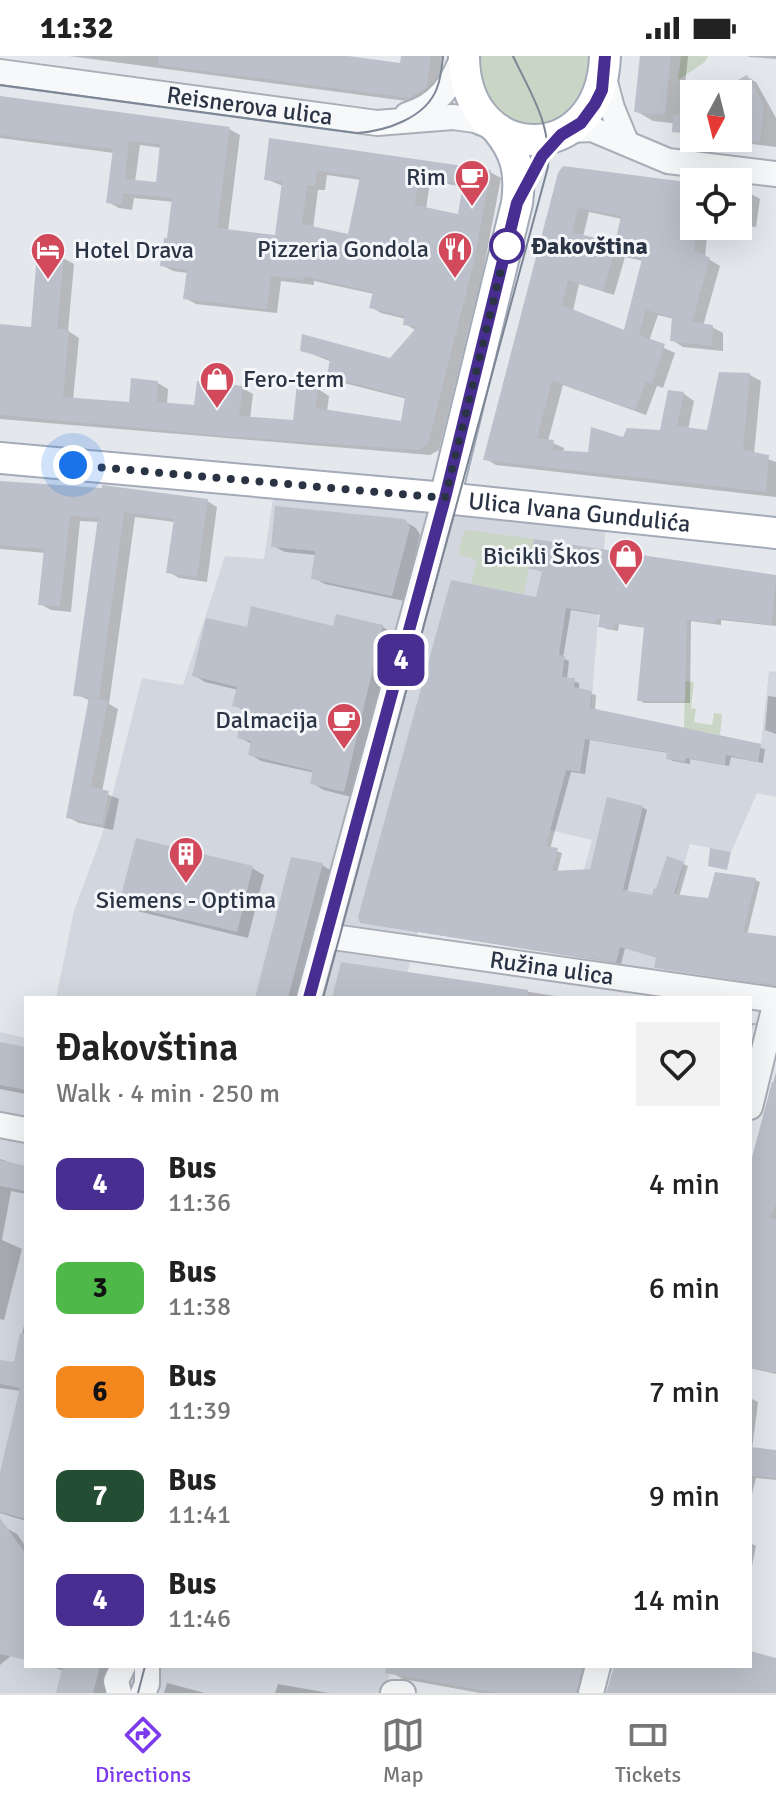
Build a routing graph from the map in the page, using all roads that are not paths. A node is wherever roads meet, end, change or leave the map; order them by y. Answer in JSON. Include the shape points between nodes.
{"nodes":[{"id":1,"x":463,"y":56,"type":"edge"},
{"id":2,"x":605,"y":67,"type":"edge"},
{"id":3,"x":0,"y":72,"type":"edge"},
{"id":4,"x":377,"y":123,"type":"junction"},
{"id":5,"x":497,"y":129,"type":"junction"},
{"id":6,"x":566,"y":133,"type":"junction"},
{"id":7,"x":626,"y":142,"type":"junction"},
{"id":8,"x":776,"y":174,"type":"edge"},
{"id":9,"x":517,"y":203,"type":"junction"},
{"id":10,"x":0,"y":458,"type":"edge"},
{"id":11,"x":445,"y":498,"type":"junction"},
{"id":12,"x":776,"y":533,"type":"edge"},
{"id":13,"x":326,"y":936,"type":"junction"},
{"id":14,"x":310,"y":996,"type":"edge"},
{"id":15,"x":741,"y":996,"type":"edge"},
{"id":16,"x":752,"y":998,"type":"edge"},
{"id":17,"x":776,"y":1001,"type":"edge"},
{"id":18,"x":752,"y":1099,"type":"edge"},
{"id":19,"x":0,"y":1125,"type":"edge"},
{"id":20,"x":24,"y":1130,"type":"edge"},
{"id":21,"x":122,"y":1668,"type":"edge"},
{"id":22,"x":147,"y":1668,"type":"edge"},
{"id":23,"x":597,"y":1668,"type":"edge"},
{"id":24,"x":119,"y":1693,"type":"edge"},
{"id":25,"x":143,"y":1693,"type":"edge"},
{"id":26,"x":591,"y":1693,"type":"edge"}],
"edges":[{"from":1,"to":4,"type":"street","via":[[437,101]]},
{"from":1,"to":5,"type":"main road","via":[[472,100]]},
{"from":2,"to":6,"type":"main road","via":[[595,104]]},
{"from":2,"to":7,"type":"street","via":[[612,108]]},
{"from":3,"to":4,"type":"street","name":"Reisnerova ulica"},
{"from":4,"to":5,"type":"street","name":"Reisnerova ulica","via":[[453,117]]},
{"from":5,"to":6,"type":"main road","via":[[529,139]]},
{"from":5,"to":9,"type":"main road","via":[[519,169]]},
{"from":6,"to":7,"type":"street","via":[[592,129]]},
{"from":6,"to":9,"type":"main road","via":[[537,162]]},
{"from":7,"to":8,"type":"street","via":[[668,161]]},
{"from":9,"to":11,"type":"main road"},
{"from":10,"to":11,"type":"main road","name":"Ulica Ivana Gundulića"},
{"from":11,"to":12,"type":"main road","name":"Ulica Ivana Gundulića"},
{"from":11,"to":13,"type":"street"},
{"from":13,"to":14,"type":"street"},
{"from":13,"to":15,"type":"street","name":"Ružina ulica"},
{"from":16,"to":17,"type":"street","name":"Ružina ulica"},
{"from":17,"to":18,"type":"street"},
{"from":19,"to":20,"type":"street"},
{"from":21,"to":24,"type":"street","via":[[116,1681]]},
{"from":22,"to":25,"type":"street"},
{"from":23,"to":26,"type":"street"}]}
